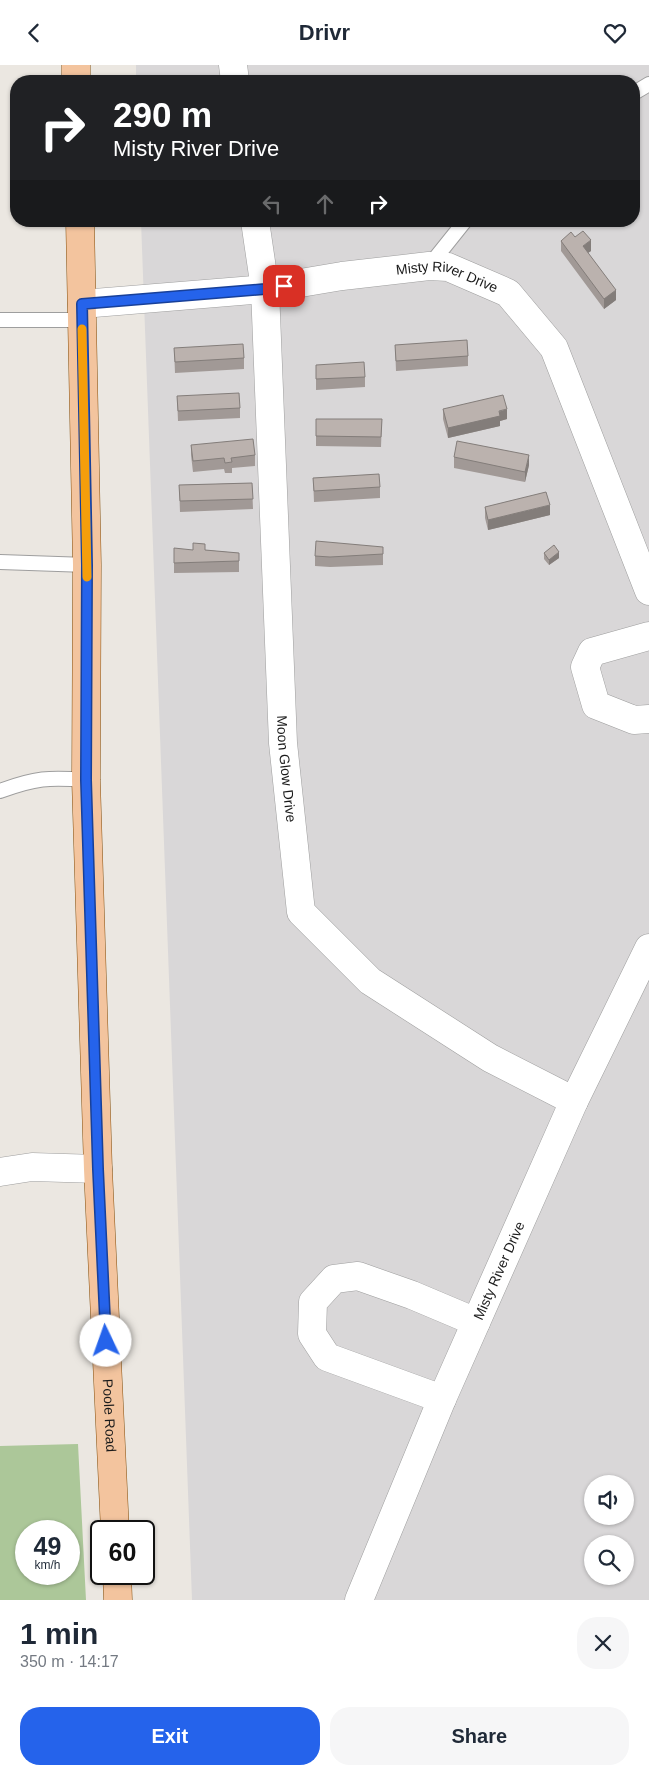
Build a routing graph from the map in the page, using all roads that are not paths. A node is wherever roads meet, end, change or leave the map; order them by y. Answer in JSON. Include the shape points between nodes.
{"nodes":[{"id":1,"x":80,"y":227,"type":"edge"},
{"id":2,"x":256,"y":227,"type":"edge"},
{"id":3,"x":460,"y":227,"type":"edge"},
{"id":4,"x":429,"y":266,"type":"junction"},
{"id":5,"x":265,"y":289,"type":"junction"},
{"id":6,"x":82,"y":312,"type":"junction"},
{"id":7,"x":0,"y":321,"type":"edge"},
{"id":8,"x":0,"y":562,"type":"edge"},
{"id":9,"x":87,"y":565,"type":"junction"},
{"id":10,"x":649,"y":591,"type":"edge"},
{"id":11,"x":649,"y":636,"type":"edge"},
{"id":12,"x":649,"y":719,"type":"edge"},
{"id":13,"x":86,"y":780,"type":"junction"},
{"id":14,"x":0,"y":791,"type":"edge"},
{"id":15,"x":649,"y":948,"type":"edge"},
{"id":16,"x":574,"y":1101,"type":"junction"},
{"id":17,"x":98,"y":1169,"type":"junction"},
{"id":18,"x":0,"y":1172,"type":"edge"},
{"id":19,"x":476,"y":1322,"type":"junction"},
{"id":20,"x":442,"y":1399,"type":"junction"},
{"id":21,"x":114,"y":1520,"type":"edge"},
{"id":22,"x":117,"y":1585,"type":"edge"},
{"id":23,"x":118,"y":1600,"type":"edge"},
{"id":24,"x":359,"y":1600,"type":"edge"}],
"edges":[{"from":1,"to":6,"type":"main road","name":"Poole Road"},
{"from":2,"to":5,"type":"street","name":"Moon Glow Drive"},
{"from":3,"to":4,"type":"lane"},
{"from":4,"to":5,"type":"street","name":"Misty River Drive"},
{"from":4,"to":10,"type":"street","name":"Misty River Drive","via":[[448,267],[508,293],[554,348]]},
{"from":5,"to":6,"type":"street","name":"Misty River Drive"},
{"from":5,"to":16,"type":"street","name":"Moon Glow Drive","via":[[283,743],[301,912],[370,981],[490,1058]]},
{"from":6,"to":7,"type":"lane"},
{"from":6,"to":9,"type":"main road","name":"Poole Road"},
{"from":8,"to":9,"type":"lane"},
{"from":9,"to":13,"type":"main road","name":"Poole Road"},
{"from":11,"to":12,"type":"street","via":[[592,651],[585,667],[596,705],[634,720]]},
{"from":13,"to":14,"type":"lane","via":[[29,780]]},
{"from":13,"to":17,"type":"main road","name":"Poole Road"},
{"from":15,"to":16,"type":"street","name":"Misty River Drive"},
{"from":16,"to":19,"type":"street","name":"Misty River Drive"},
{"from":17,"to":18,"type":"street","via":[[32,1167]]},
{"from":17,"to":21,"type":"main road","name":"Poole Road"},
{"from":19,"to":20,"type":"street","name":"Misty River Drive"},
{"from":19,"to":20,"type":"street","via":[[358,1276],[334,1279],[312,1302],[312,1334],[327,1357]]},
{"from":20,"to":24,"type":"street","name":"Misty River Drive"},
{"from":22,"to":23,"type":"main road"}]}
